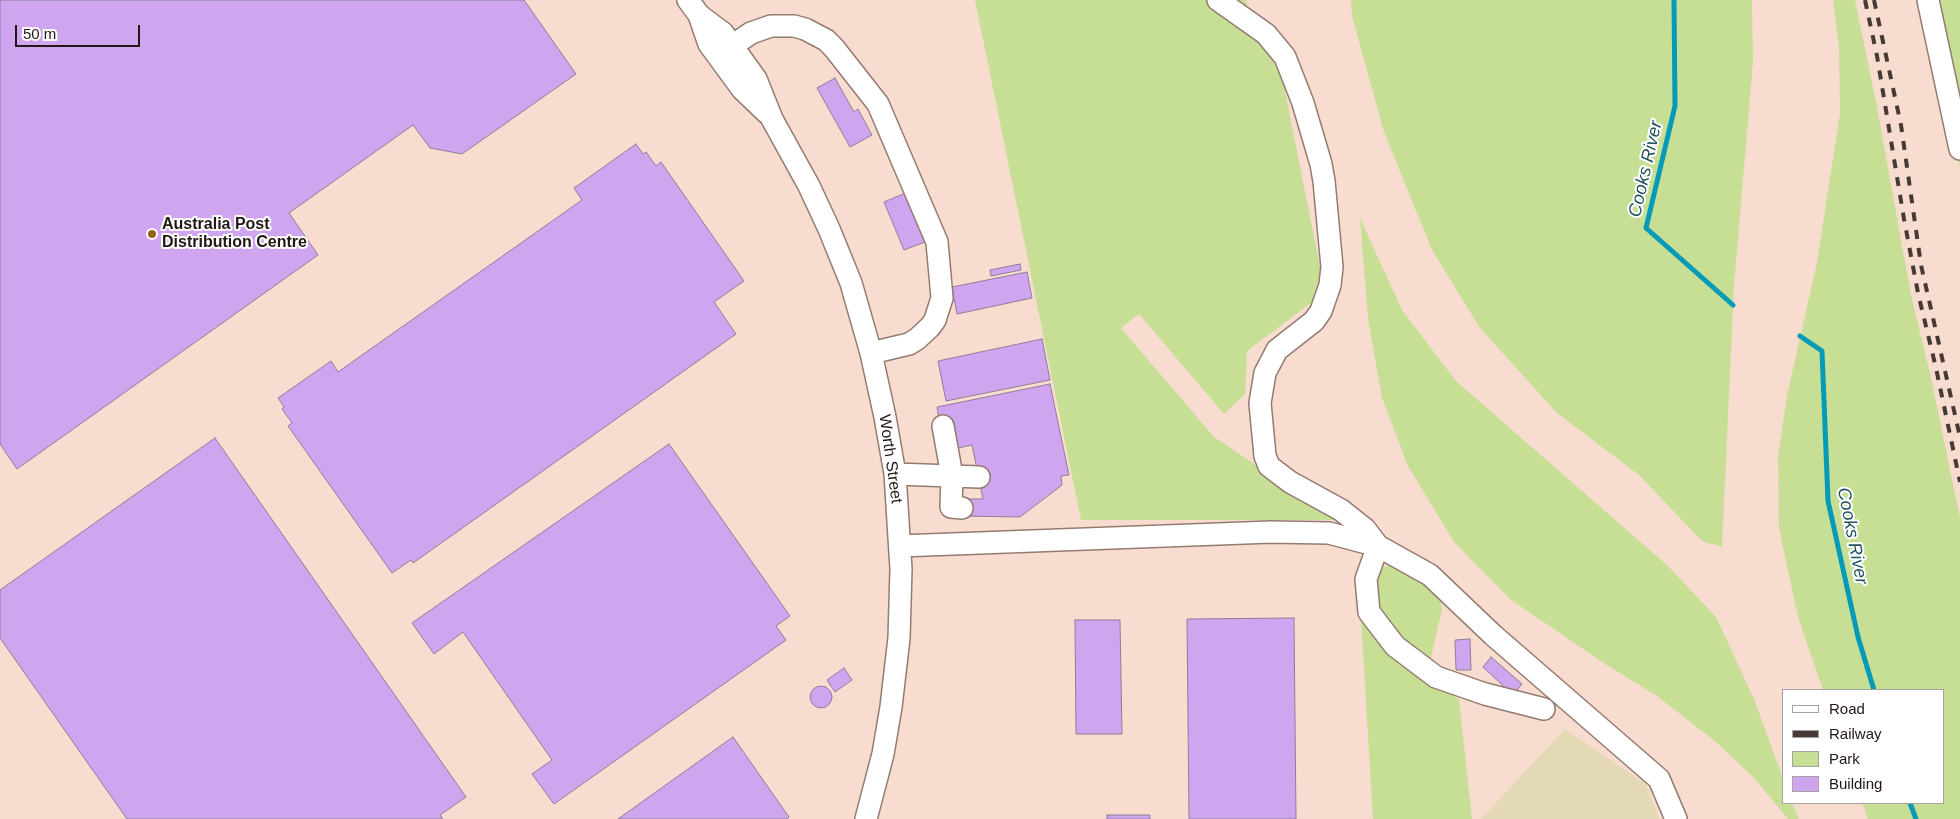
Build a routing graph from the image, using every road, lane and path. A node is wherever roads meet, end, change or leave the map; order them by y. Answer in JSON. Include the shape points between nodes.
{"nodes":[{"id":1,"x":1218,"y":0,"type":"edge"},
{"id":2,"x":1928,"y":0,"type":"edge"},
{"id":3,"x":693,"y":7,"type":"edge"},
{"id":4,"x":732,"y":46,"type":"junction"},
{"id":5,"x":772,"y":119,"type":"junction"},
{"id":6,"x":1960,"y":149,"type":"edge"},
{"id":7,"x":871,"y":353,"type":"junction"},
{"id":8,"x":942,"y":426,"type":"dead end"},
{"id":9,"x":895,"y":474,"type":"junction"},
{"id":10,"x":952,"y":476,"type":"junction"},
{"id":11,"x":979,"y":477,"type":"dead end"},
{"id":12,"x":962,"y":508,"type":"dead end"},
{"id":13,"x":900,"y":546,"type":"junction"},
{"id":14,"x":1378,"y":546,"type":"junction"},
{"id":15,"x":1544,"y":709,"type":"dead end"},
{"id":16,"x":866,"y":819,"type":"edge"},
{"id":17,"x":1676,"y":819,"type":"edge"}],
"edges":[{"from":1,"to":14,"type":"street","via":[[1266,34],[1285,57],[1306,111],[1324,181],[1332,267],[1330,285],[1314,321],[1277,350],[1266,373],[1260,403],[1266,456],[1269,466],[1277,473],[1341,510],[1366,529]]},
{"from":2,"to":6,"type":"street"},
{"from":3,"to":4,"type":"street","name":"Worth Street","via":[[723,33]]},
{"from":3,"to":5,"type":"street","name":"Worth Street","via":[[709,44],[742,89]]},
{"from":4,"to":5,"type":"street","name":"Worth Street","via":[[756,79]]},
{"from":4,"to":7,"type":"street","via":[[751,33],[772,26],[805,29],[834,48],[878,104],[937,242],[942,298],[935,320],[917,340]]},
{"from":5,"to":7,"type":"street","name":"Worth Street","via":[[829,229],[851,283]]},
{"from":7,"to":9,"type":"street","name":"Worth Street"},
{"from":8,"to":10,"type":"street"},
{"from":9,"to":10,"type":"street"},
{"from":9,"to":13,"type":"street","name":"Worth Street"},
{"from":10,"to":11,"type":"street"},
{"from":10,"to":12,"type":"street","via":[[951,507]]},
{"from":13,"to":14,"type":"street","via":[[1271,532],[1329,533]]},
{"from":13,"to":16,"type":"street","name":"Worth Street","via":[[899,638],[892,697],[883,754]]},
{"from":14,"to":15,"type":"street","via":[[1366,579],[1369,612],[1395,646],[1436,677]]},
{"from":14,"to":17,"type":"street","via":[[1430,575],[1492,635],[1659,779]]}]}
